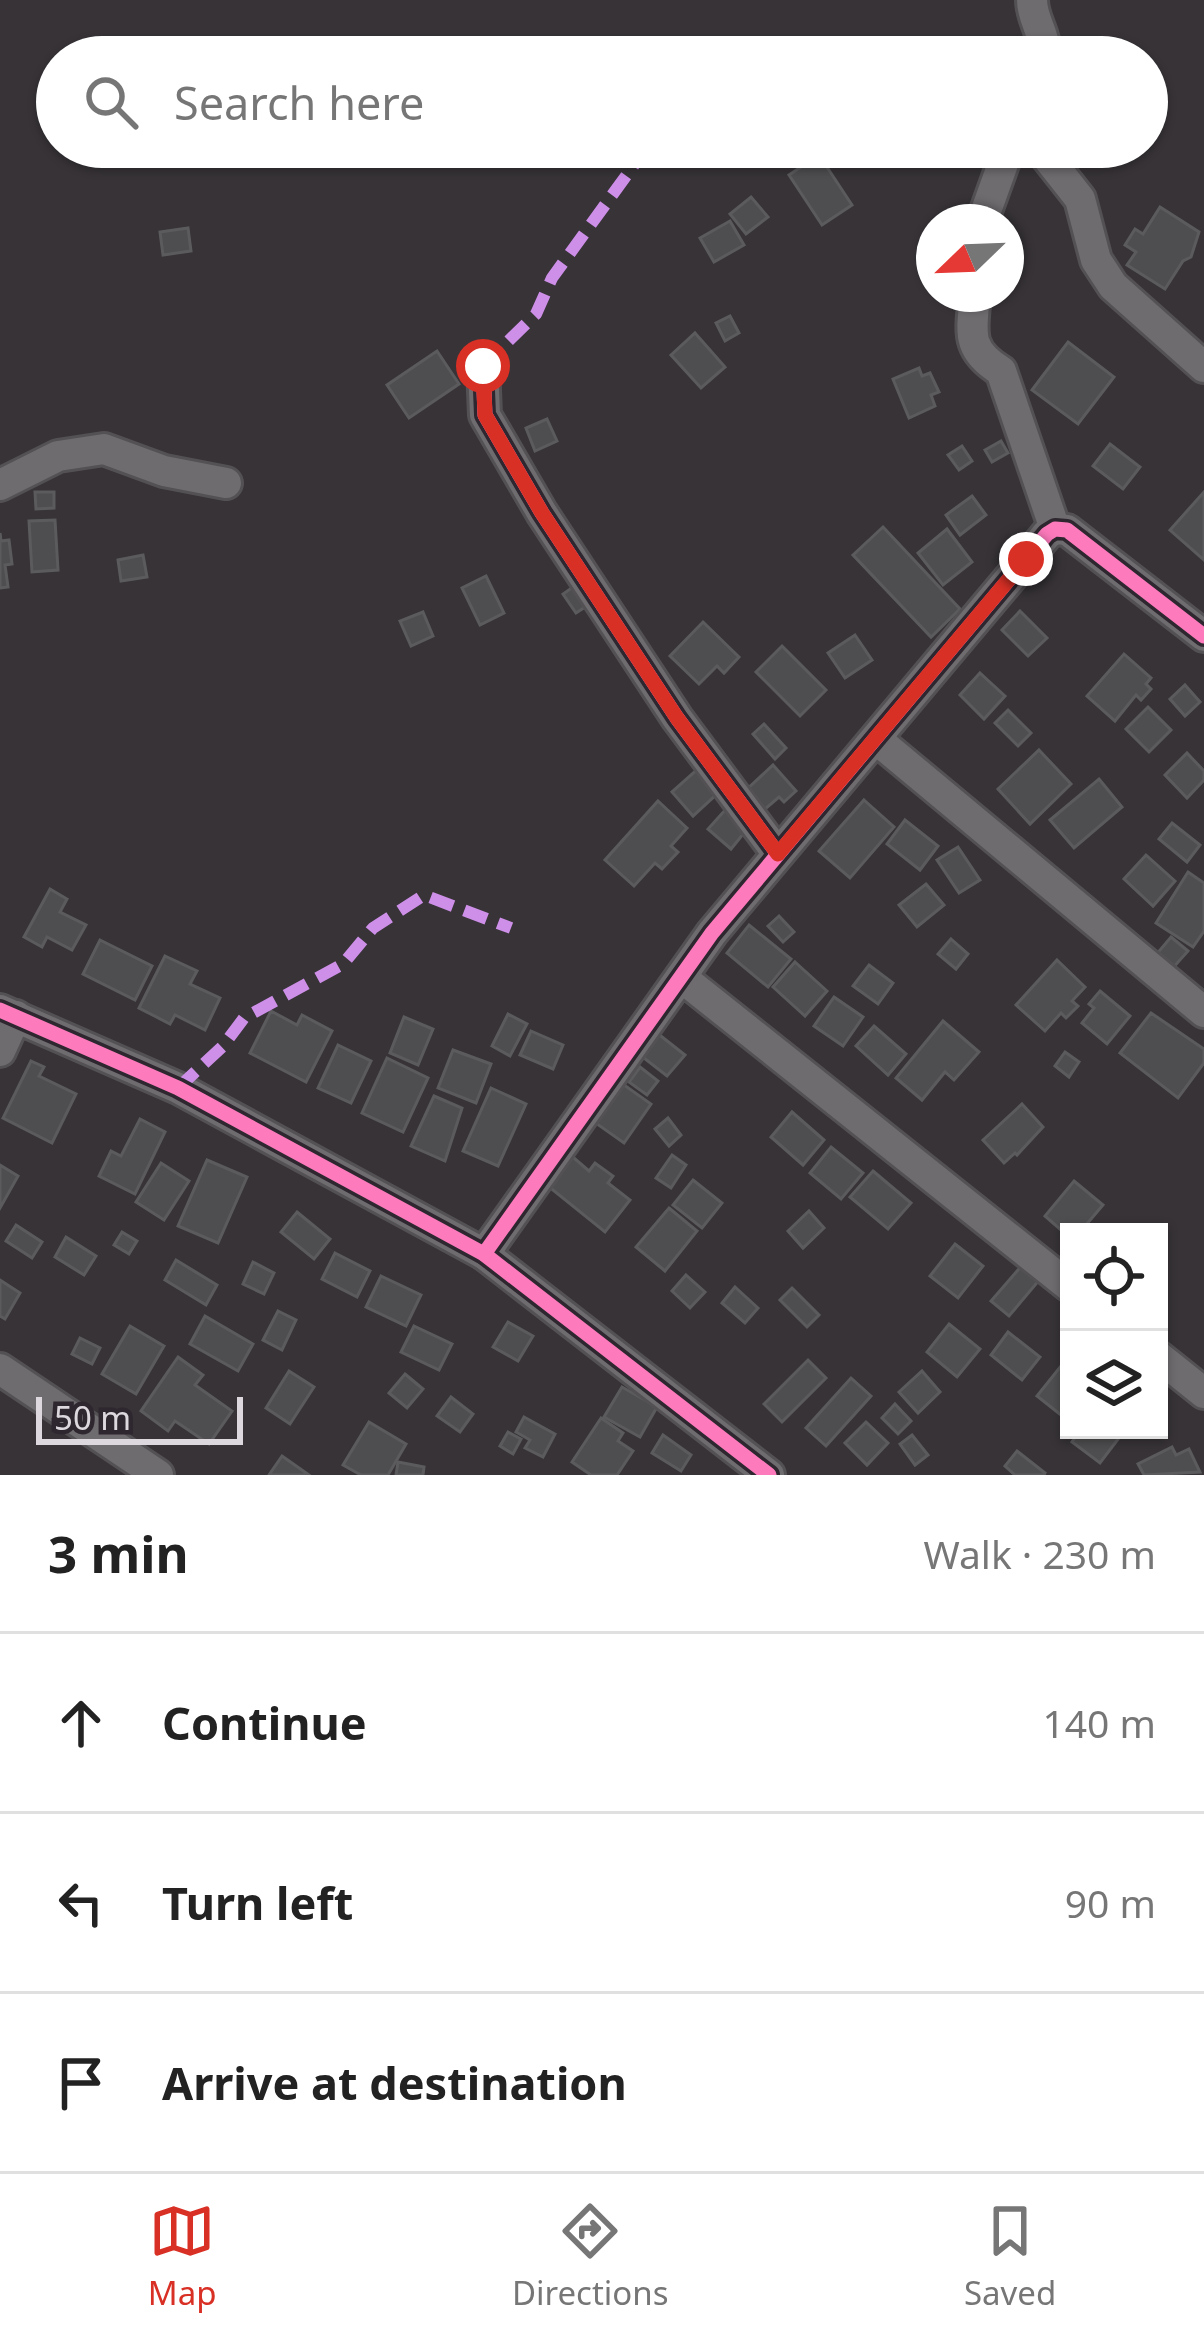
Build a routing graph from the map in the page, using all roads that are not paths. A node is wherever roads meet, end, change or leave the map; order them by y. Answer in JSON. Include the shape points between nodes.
{"nodes":[{"id":1,"x":1032,"y":0,"type":"edge"},
{"id":2,"x":1044,"y":36,"type":"edge"},
{"id":3,"x":1002,"y":168,"type":"edge"},
{"id":4,"x":1056,"y":168,"type":"edge"},
{"id":5,"x":989,"y":204,"type":"edge"},
{"id":6,"x":974,"y":312,"type":"edge"},
{"id":7,"x":483,"y":366,"type":"dead end"},
{"id":8,"x":1204,"y":367,"type":"edge"},
{"id":9,"x":226,"y":483,"type":"dead end"},
{"id":10,"x":0,"y":485,"type":"edge"},
{"id":11,"x":1055,"y":529,"type":"junction"},
{"id":12,"x":1204,"y":636,"type":"edge"},
{"id":13,"x":876,"y":739,"type":"junction"},
{"id":14,"x":778,"y":854,"type":"junction"},
{"id":15,"x":681,"y":977,"type":"junction"},
{"id":16,"x":1204,"y":1012,"type":"edge"},
{"id":17,"x":8,"y":1013,"type":"edge"},
{"id":18,"x":0,"y":1051,"type":"edge"},
{"id":19,"x":484,"y":1254,"type":"junction"},
{"id":20,"x":1060,"y":1279,"type":"edge"},
{"id":21,"x":1168,"y":1365,"type":"edge"},
{"id":22,"x":0,"y":1369,"type":"edge"},
{"id":23,"x":1204,"y":1393,"type":"edge"},
{"id":24,"x":158,"y":1475,"type":"edge"},
{"id":25,"x":769,"y":1475,"type":"edge"}],
"edges":[{"from":1,"to":2,"type":"street"},
{"from":3,"to":5,"type":"street"},
{"from":4,"to":8,"type":"street","via":[[1080,199],[1096,260],[1113,286]]},
{"from":6,"to":11,"type":"street","via":[[972,338],[982,360],[1000,371]]},
{"from":7,"to":14,"type":"street","via":[[485,415],[542,513]]},
{"from":9,"to":10,"type":"street","via":[[104,449],[58,456]]},
{"from":11,"to":12,"type":"street","via":[[1067,530]]},
{"from":11,"to":13,"type":"street"},
{"from":13,"to":14,"type":"street"},
{"from":13,"to":16,"type":"street"},
{"from":14,"to":15,"type":"street"},
{"from":15,"to":19,"type":"street"},
{"from":15,"to":20,"type":"street"},
{"from":17,"to":18,"type":"street"},
{"from":17,"to":19,"type":"street","via":[[178,1088]]},
{"from":19,"to":25,"type":"street"},
{"from":21,"to":23,"type":"street"},
{"from":22,"to":24,"type":"street"}]}
